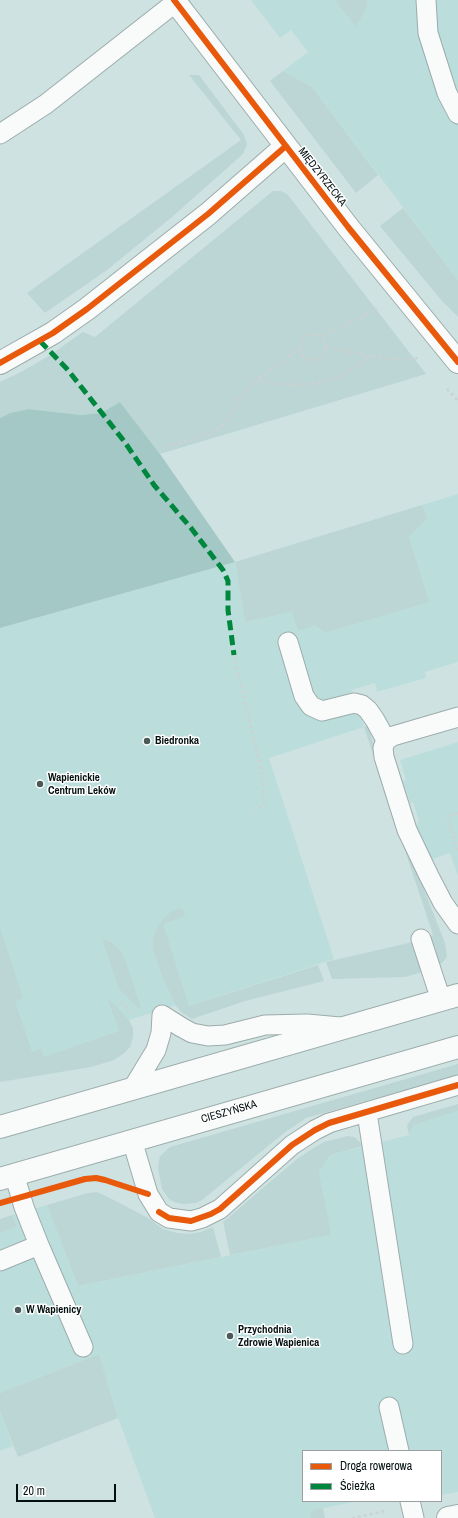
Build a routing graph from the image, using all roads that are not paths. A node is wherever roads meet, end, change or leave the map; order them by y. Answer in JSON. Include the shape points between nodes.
{"nodes":[{"id":1,"x":426,"y":0,"type":"edge"},
{"id":2,"x":175,"y":1,"type":"edge"},
{"id":3,"x":458,"y":114,"type":"edge"},
{"id":4,"x":0,"y":134,"type":"edge"},
{"id":5,"x":286,"y":146,"type":"junction"},
{"id":6,"x":458,"y":362,"type":"edge"},
{"id":7,"x":0,"y":363,"type":"edge"},
{"id":8,"x":288,"y":642,"type":"dead end"},
{"id":9,"x":458,"y":716,"type":"edge"},
{"id":10,"x":386,"y":740,"type":"junction"},
{"id":11,"x":458,"y":924,"type":"edge"},
{"id":12,"x":421,"y":939,"type":"dead end"},
{"id":13,"x":449,"y":998,"type":"edge"},
{"id":14,"x":344,"y":1028,"type":"junction"},
{"id":15,"x":458,"y":1046,"type":"edge"},
{"id":16,"x":458,"y":1085,"type":"edge"},
{"id":17,"x":133,"y":1088,"type":"junction"},
{"id":18,"x":367,"y":1112,"type":"junction"},
{"id":19,"x":0,"y":1127,"type":"edge"},
{"id":20,"x":132,"y":1140,"type":"junction"},
{"id":21,"x":7,"y":1177,"type":"edge"},
{"id":22,"x":39,"y":1245,"type":"junction"},
{"id":23,"x":0,"y":1261,"type":"edge"},
{"id":24,"x":403,"y":1344,"type":"dead end"},
{"id":25,"x":83,"y":1347,"type":"dead end"},
{"id":26,"x":389,"y":1407,"type":"dead end"},
{"id":27,"x":399,"y":1450,"type":"edge"},
{"id":28,"x":410,"y":1502,"type":"edge"},
{"id":29,"x":458,"y":1516,"type":"edge"},
{"id":30,"x":414,"y":1518,"type":"edge"},
{"id":31,"x":448,"y":1518,"type":"edge"}],
"edges":[{"from":1,"to":3,"type":"lane","via":[[430,40],[447,93]]},
{"from":2,"to":4,"type":"lane","via":[[46,104]]},
{"from":2,"to":5,"type":"main road","name":"MIĘDZYRZECKA"},
{"from":5,"to":6,"type":"main road","name":"MIĘDZYRZECKA"},
{"from":5,"to":7,"type":"main road","via":[[208,214],[87,309],[53,333]]},
{"from":8,"to":10,"type":"lane","via":[[304,696],[311,706],[322,711],[354,703],[362,705],[375,720]]},
{"from":9,"to":10,"type":"lane"},
{"from":10,"to":11,"type":"lane","via":[[383,748],[384,757],[407,830],[443,903]]},
{"from":12,"to":13,"type":"lane"},
{"from":13,"to":14,"type":"main road"},
{"from":14,"to":17,"type":"main road"},
{"from":14,"to":17,"type":"lane","via":[[307,1024],[265,1026],[208,1036],[186,1030],[162,1015],[161,1033],[156,1050]]},
{"from":15,"to":20,"type":"main road","name":"CIESZYŃSKA"},
{"from":16,"to":18,"type":"lane"},
{"from":17,"to":19,"type":"main road"},
{"from":18,"to":20,"type":"lane","via":[[329,1124],[304,1136],[220,1209],[191,1221],[169,1218],[159,1212],[148,1194]]},
{"from":18,"to":24,"type":"lane"},
{"from":20,"to":21,"type":"main road","name":"CIESZYŃSKA"},
{"from":21,"to":22,"type":"lane","via":[[24,1207]]},
{"from":22,"to":23,"type":"lane"},
{"from":22,"to":25,"type":"lane"},
{"from":26,"to":27,"type":"lane"},
{"from":28,"to":30,"type":"lane"},
{"from":29,"to":31,"type":"main road"}]}
